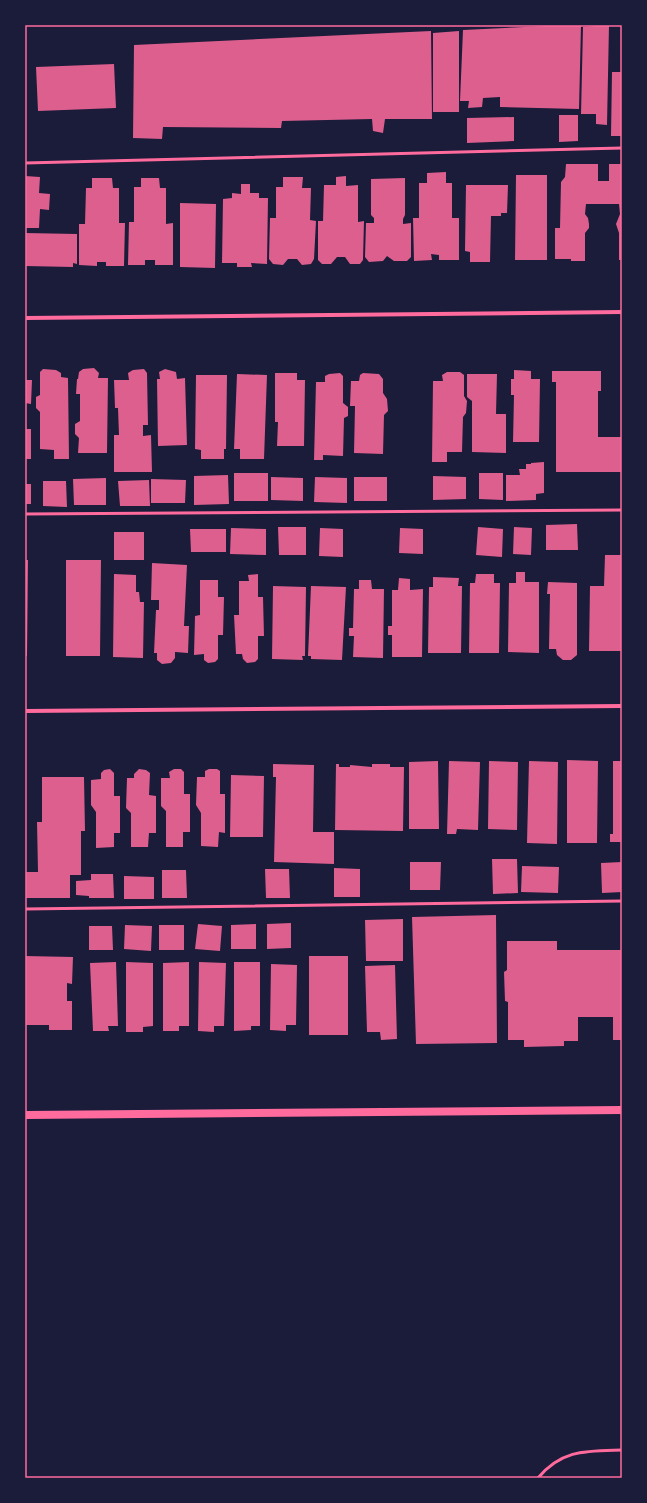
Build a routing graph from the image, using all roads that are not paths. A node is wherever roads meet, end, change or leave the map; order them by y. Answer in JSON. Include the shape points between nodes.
{"nodes":[{"id":1,"x":622,"y":148,"type":"edge"},
{"id":2,"x":25,"y":163,"type":"edge"},
{"id":3,"x":622,"y":312,"type":"edge"},
{"id":4,"x":25,"y":318,"type":"edge"},
{"id":5,"x":622,"y":510,"type":"edge"},
{"id":6,"x":25,"y":514,"type":"edge"},
{"id":7,"x":622,"y":706,"type":"edge"},
{"id":8,"x":25,"y":711,"type":"edge"},
{"id":9,"x":622,"y":901,"type":"edge"},
{"id":10,"x":25,"y":909,"type":"edge"},
{"id":11,"x":622,"y":1110,"type":"edge"},
{"id":12,"x":25,"y":1115,"type":"edge"},
{"id":13,"x":622,"y":1450,"type":"edge"},
{"id":14,"x":538,"y":1478,"type":"edge"}],
"edges":[{"from":1,"to":2,"type":"lane"},
{"from":3,"to":4,"type":"street"},
{"from":5,"to":6,"type":"lane"},
{"from":7,"to":8,"type":"street"},
{"from":9,"to":10,"type":"lane"},
{"from":11,"to":12,"type":"main road"},
{"from":13,"to":14,"type":"lane","via":[[588,1451],[563,1456],[545,1469]]}]}
